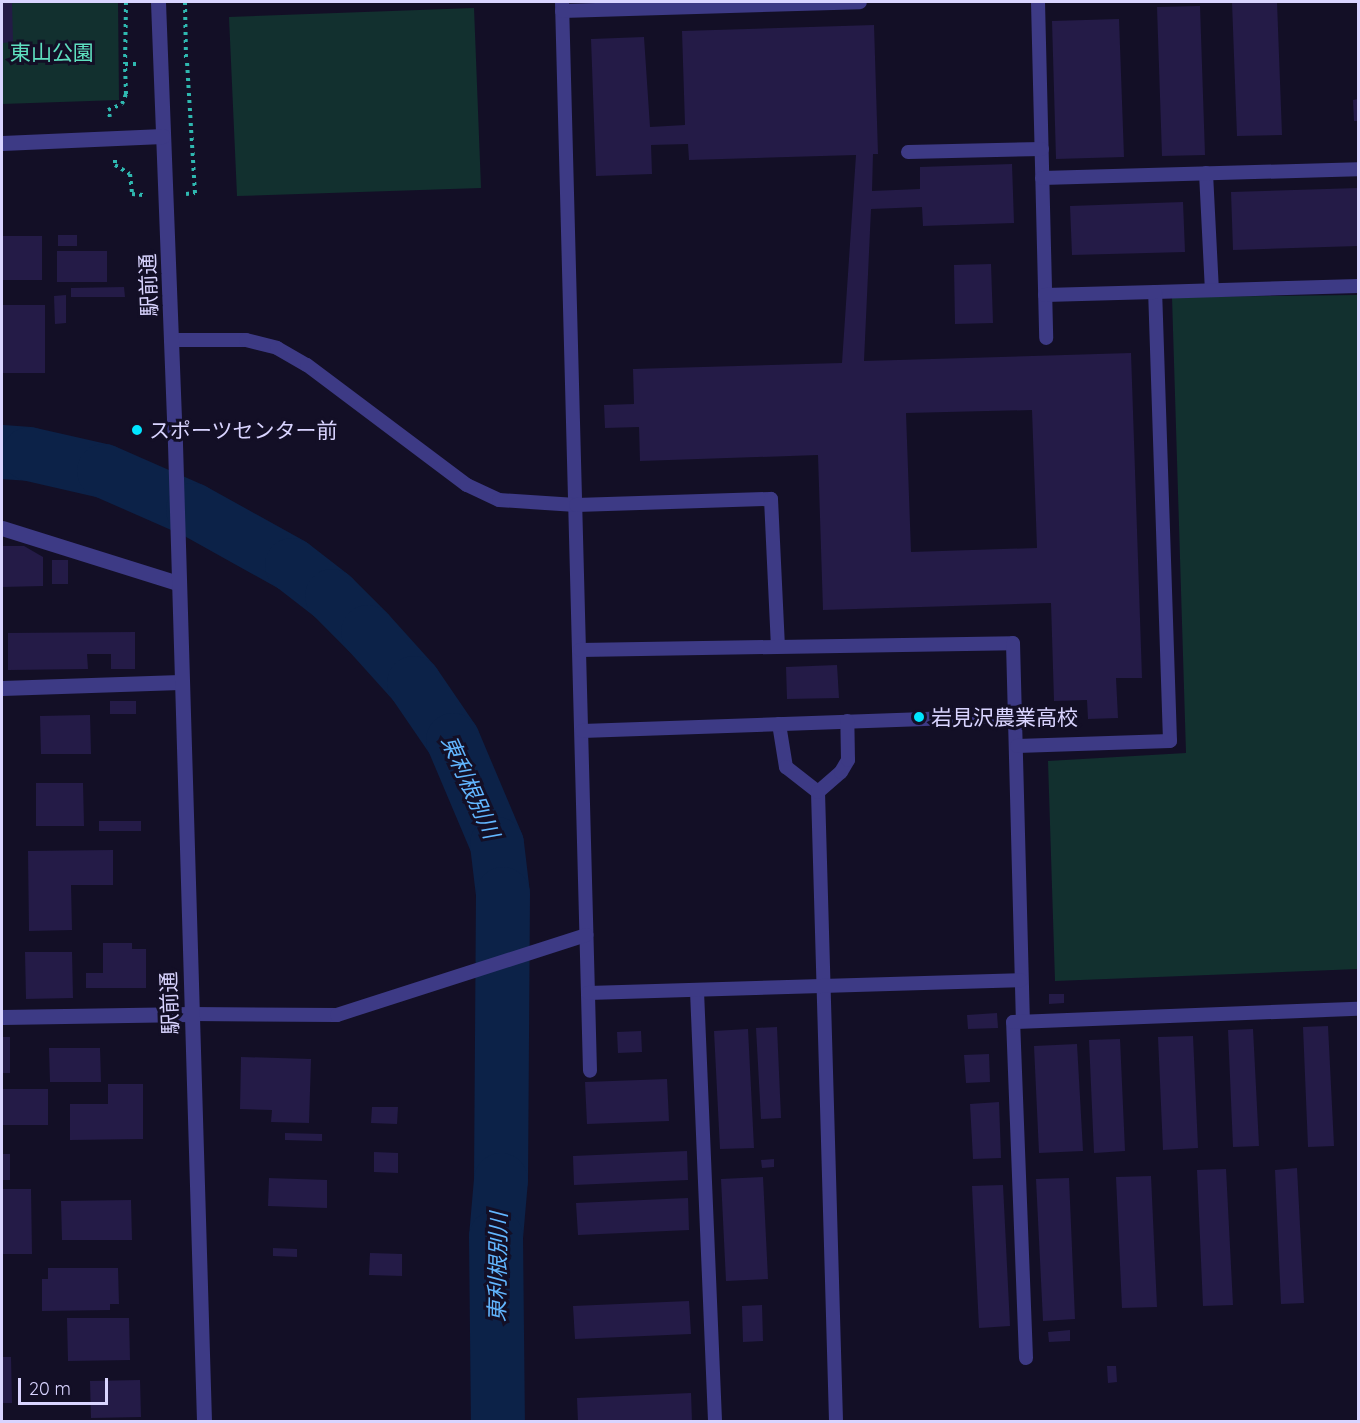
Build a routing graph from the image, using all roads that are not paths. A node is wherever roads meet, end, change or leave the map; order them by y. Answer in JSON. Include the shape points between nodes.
{"nodes":[{"id":1,"x":158,"y":2,"type":"edge"},
{"id":2,"x":860,"y":2,"type":"edge"},
{"id":3,"x":1038,"y":2,"type":"edge"},
{"id":4,"x":562,"y":7,"type":"edge"},
{"id":5,"x":163,"y":136,"type":"junction"},
{"id":6,"x":2,"y":142,"type":"edge"},
{"id":7,"x":1041,"y":149,"type":"junction"},
{"id":8,"x":908,"y":152,"type":"dead end"},
{"id":9,"x":1359,"y":169,"type":"edge"},
{"id":10,"x":1206,"y":173,"type":"junction"},
{"id":11,"x":1042,"y":178,"type":"junction"},
{"id":12,"x":1359,"y":286,"type":"edge"},
{"id":13,"x":1212,"y":290,"type":"junction"},
{"id":14,"x":1155,"y":292,"type":"junction"},
{"id":15,"x":1045,"y":295,"type":"junction"},
{"id":16,"x":1046,"y":338,"type":"dead end"},
{"id":17,"x":171,"y":340,"type":"junction"},
{"id":18,"x":576,"y":505,"type":"junction"},
{"id":19,"x":2,"y":528,"type":"edge"},
{"id":20,"x":178,"y":584,"type":"junction"},
{"id":21,"x":778,"y":646,"type":"junction"},
{"id":22,"x":580,"y":650,"type":"junction"},
{"id":23,"x":180,"y":682,"type":"junction"},
{"id":24,"x":2,"y":688,"type":"edge"},
{"id":25,"x":1017,"y":716,"type":"junction"},
{"id":26,"x":847,"y":721,"type":"junction"},
{"id":27,"x":779,"y":724,"type":"junction"},
{"id":28,"x":582,"y":731,"type":"junction"},
{"id":29,"x":1017,"y":746,"type":"junction"},
{"id":30,"x":818,"y":792,"type":"junction"},
{"id":31,"x":586,"y":935,"type":"junction"},
{"id":32,"x":1022,"y":980,"type":"junction"},
{"id":33,"x":824,"y":987,"type":"junction"},
{"id":34,"x":697,"y":991,"type":"junction"},
{"id":35,"x":588,"y":993,"type":"junction"},
{"id":36,"x":1359,"y":1009,"type":"edge"},
{"id":37,"x":191,"y":1014,"type":"junction"},
{"id":38,"x":2,"y":1017,"type":"edge"},
{"id":39,"x":1023,"y":1021,"type":"junction"},
{"id":40,"x":590,"y":1071,"type":"dead end"},
{"id":41,"x":1026,"y":1358,"type":"dead end"},
{"id":42,"x":204,"y":1422,"type":"edge"},
{"id":43,"x":715,"y":1422,"type":"edge"},
{"id":44,"x":836,"y":1422,"type":"edge"}],
"edges":[{"from":1,"to":5,"type":"street","name":"駅前通"},
{"from":2,"to":4,"type":"lane"},
{"from":3,"to":7,"type":"lane"},
{"from":4,"to":18,"type":"lane"},
{"from":5,"to":6,"type":"street"},
{"from":5,"to":17,"type":"street","name":"駅前通"},
{"from":7,"to":8,"type":"lane"},
{"from":7,"to":11,"type":"lane"},
{"from":9,"to":10,"type":"lane"},
{"from":10,"to":11,"type":"lane"},
{"from":10,"to":13,"type":"lane"},
{"from":11,"to":15,"type":"lane"},
{"from":12,"to":13,"type":"lane"},
{"from":13,"to":14,"type":"lane"},
{"from":14,"to":15,"type":"lane"},
{"from":14,"to":29,"type":"lane","via":[[1170,741]]},
{"from":15,"to":16,"type":"lane"},
{"from":17,"to":18,"type":"lane","via":[[246,340],[277,348],[307,365],[482,492],[516,504]]},
{"from":17,"to":20,"type":"street","name":"駅前通"},
{"from":18,"to":21,"type":"lane","via":[[771,499]]},
{"from":18,"to":22,"type":"lane"},
{"from":19,"to":20,"type":"street"},
{"from":20,"to":23,"type":"street","name":"駅前通"},
{"from":21,"to":22,"type":"lane"},
{"from":21,"to":25,"type":"lane","via":[[1013,643]]},
{"from":22,"to":28,"type":"lane"},
{"from":23,"to":24,"type":"street"},
{"from":23,"to":37,"type":"street","name":"駅前通"},
{"from":25,"to":26,"type":"lane"},
{"from":25,"to":29,"type":"lane"},
{"from":26,"to":27,"type":"lane"},
{"from":26,"to":30,"type":"lane","via":[[848,760],[841,772]]},
{"from":27,"to":28,"type":"lane"},
{"from":27,"to":30,"type":"lane","via":[[786,767]]},
{"from":28,"to":31,"type":"lane"},
{"from":29,"to":32,"type":"lane"},
{"from":30,"to":33,"type":"lane"},
{"from":31,"to":35,"type":"lane"},
{"from":31,"to":37,"type":"lane","via":[[338,1015]]},
{"from":32,"to":33,"type":"lane"},
{"from":32,"to":39,"type":"lane"},
{"from":33,"to":34,"type":"lane"},
{"from":33,"to":44,"type":"lane"},
{"from":34,"to":35,"type":"lane"},
{"from":34,"to":43,"type":"lane"},
{"from":35,"to":40,"type":"lane"},
{"from":36,"to":39,"type":"lane"},
{"from":37,"to":38,"type":"street"},
{"from":37,"to":42,"type":"street","name":"駅前通"},
{"from":39,"to":41,"type":"lane","via":[[1013,1022]]}]}
